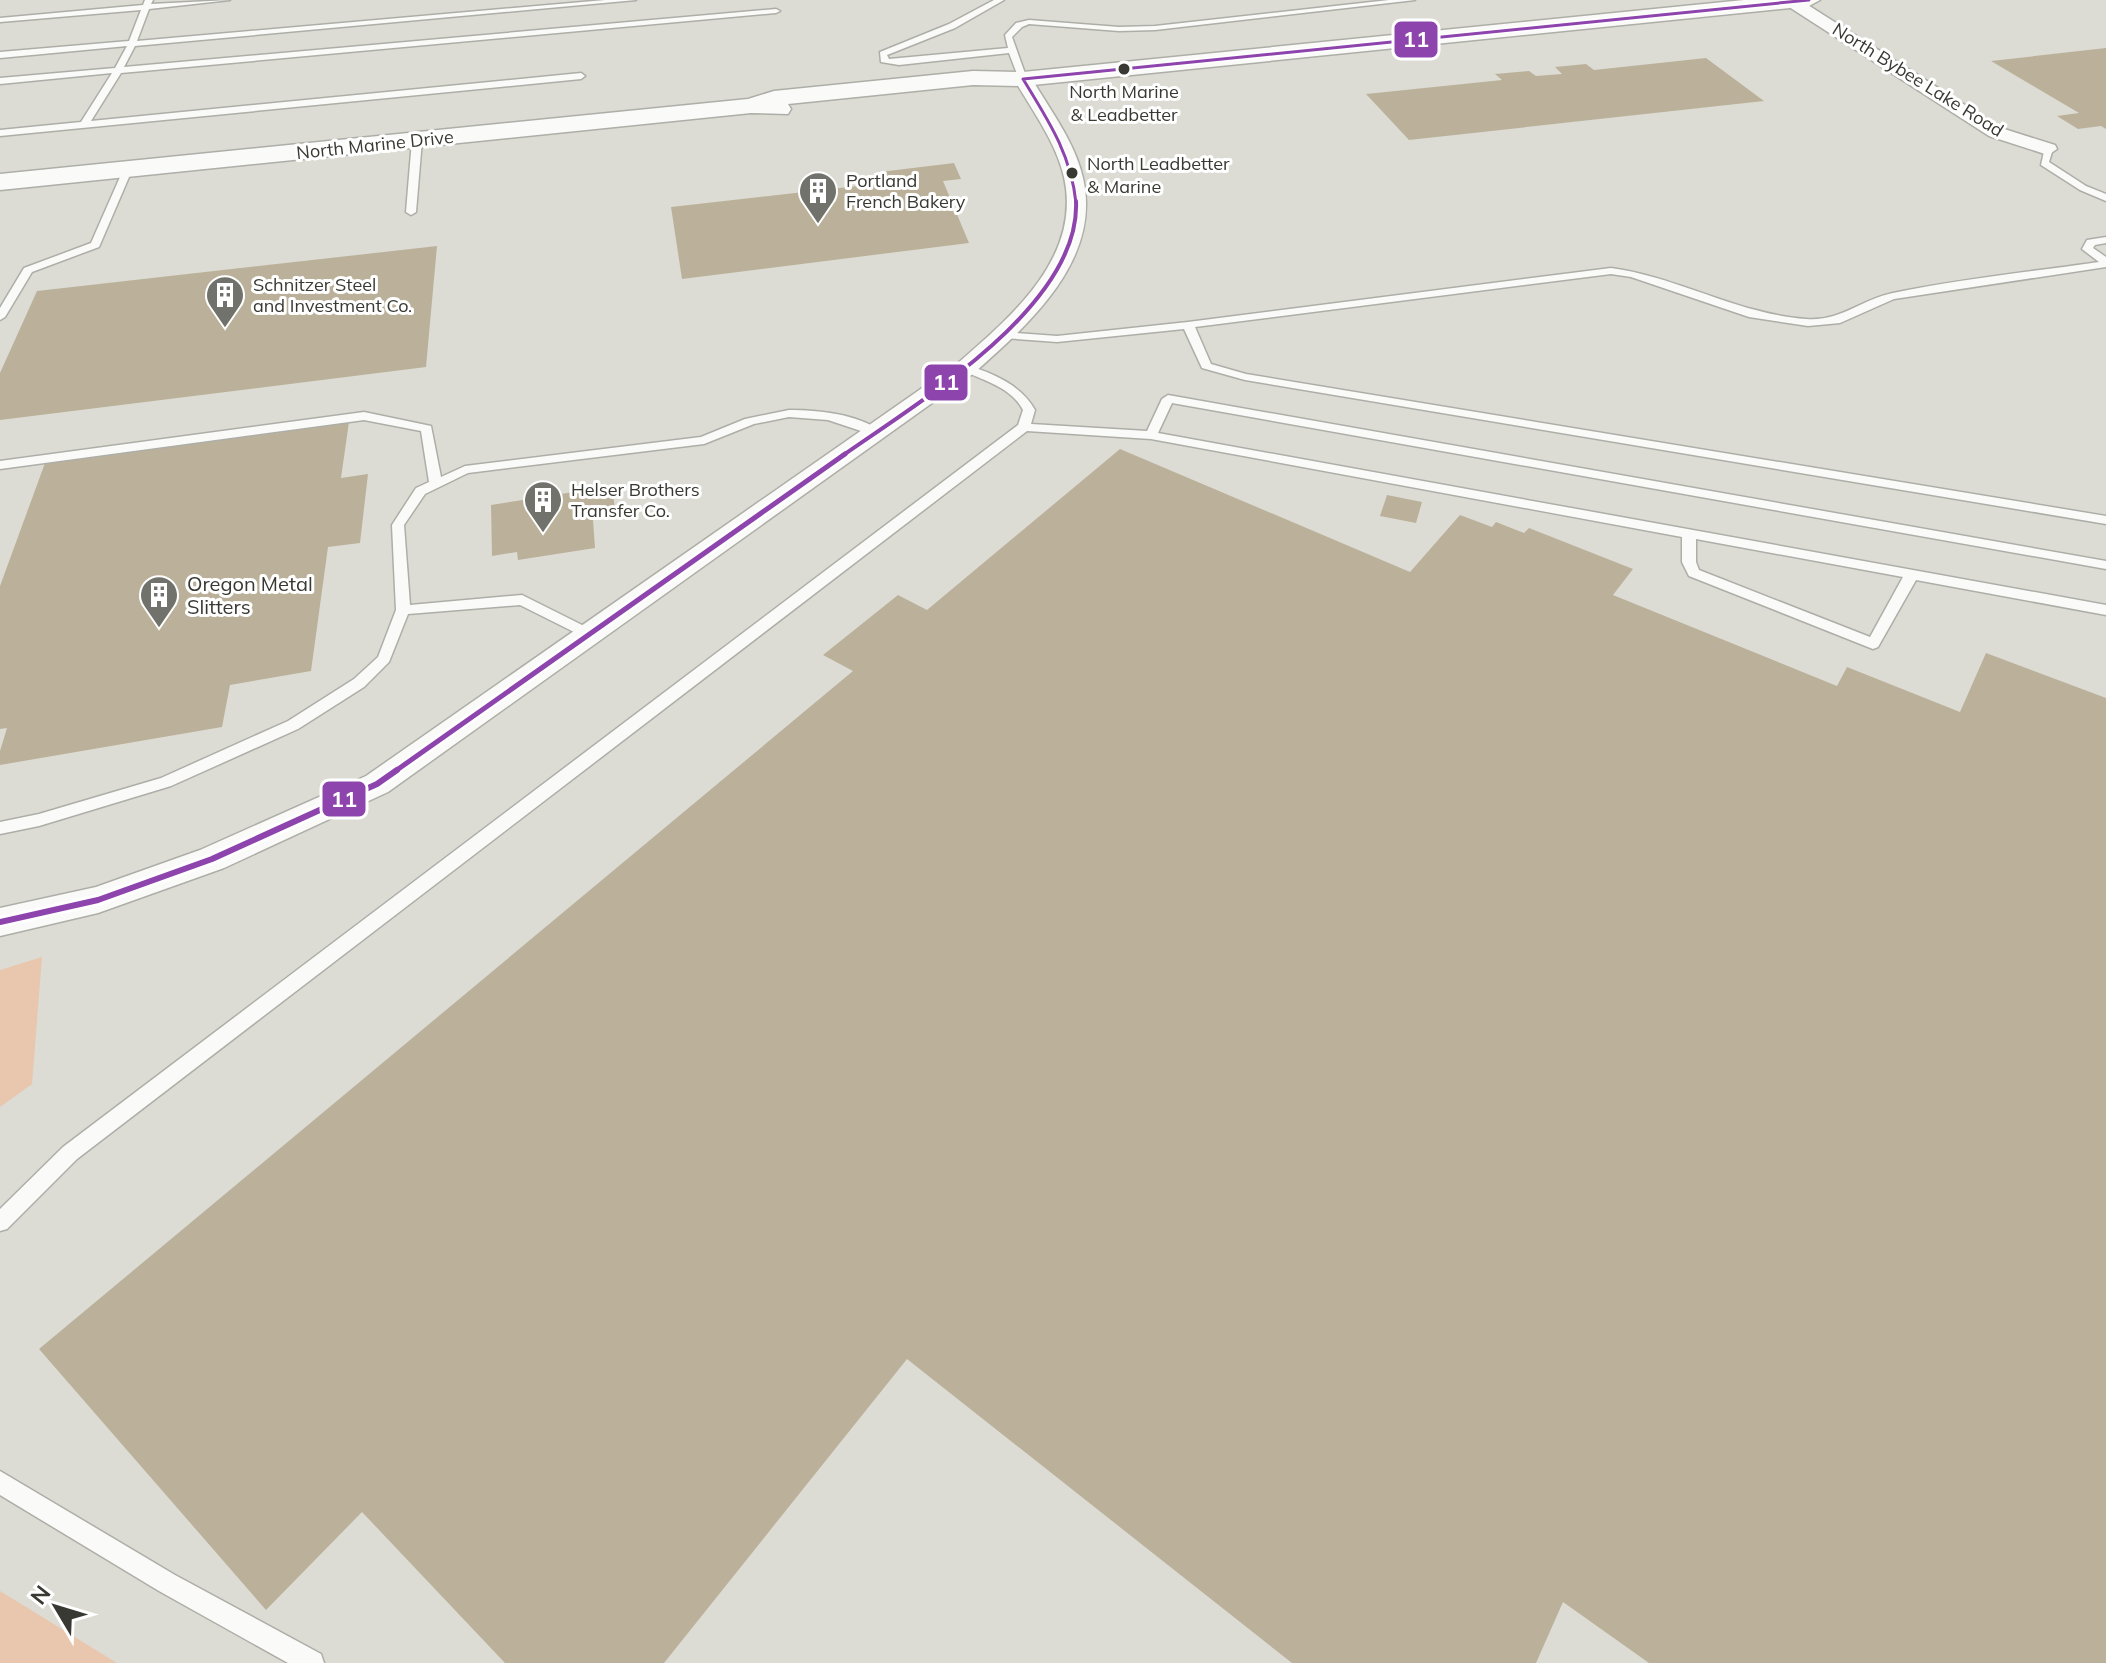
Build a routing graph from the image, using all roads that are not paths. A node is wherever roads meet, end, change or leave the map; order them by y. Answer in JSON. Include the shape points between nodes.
{"nodes":[{"id":1,"x":226,"y":0,"type":"edge"},
{"id":2,"x":632,"y":0,"type":"edge"},
{"id":3,"x":1000,"y":0,"type":"edge"},
{"id":4,"x":1411,"y":0,"type":"edge"},
{"id":5,"x":1797,"y":1,"type":"edge"},
{"id":6,"x":148,"y":3,"type":"edge"},
{"id":7,"x":776,"y":11,"type":"dead end"},
{"id":8,"x":0,"y":20,"type":"edge"},
{"id":9,"x":130,"y":43,"type":"junction"},
{"id":10,"x":1011,"y":50,"type":"junction"},
{"id":11,"x":0,"y":55,"type":"edge"},
{"id":12,"x":117,"y":71,"type":"junction"},
{"id":13,"x":581,"y":76,"type":"dead end"},
{"id":14,"x":1023,"y":79,"type":"junction"},
{"id":15,"x":0,"y":81,"type":"edge"},
{"id":16,"x":84,"y":125,"type":"junction"},
{"id":17,"x":0,"y":133,"type":"edge"},
{"id":18,"x":417,"y":140,"type":"junction"},
{"id":19,"x":2048,"y":149,"type":"joint"},
{"id":20,"x":127,"y":170,"type":"junction"},
{"id":21,"x":0,"y":182,"type":"edge"},
{"id":22,"x":2083,"y":188,"type":"junction"},
{"id":23,"x":2106,"y":198,"type":"edge"},
{"id":24,"x":2106,"y":208,"type":"edge"},
{"id":25,"x":411,"y":212,"type":"dead end"},
{"id":26,"x":2106,"y":240,"type":"edge"},
{"id":27,"x":2106,"y":263,"type":"edge"},
{"id":28,"x":0,"y":317,"type":"edge"},
{"id":29,"x":1188,"y":325,"type":"junction"},
{"id":30,"x":1004,"y":335,"type":"junction"},
{"id":31,"x":966,"y":368,"type":"junction"},
{"id":32,"x":1024,"y":427,"type":"junction"},
{"id":33,"x":876,"y":432,"type":"junction"},
{"id":34,"x":1151,"y":435,"type":"junction"},
{"id":35,"x":0,"y":465,"type":"edge"},
{"id":36,"x":435,"y":481,"type":"junction"},
{"id":37,"x":2106,"y":520,"type":"edge"},
{"id":38,"x":1689,"y":533,"type":"junction"},
{"id":39,"x":2104,"y":565,"type":"edge"},
{"id":40,"x":1912,"y":574,"type":"junction"},
{"id":41,"x":2106,"y":581,"type":"edge"},
{"id":42,"x":403,"y":610,"type":"junction"},
{"id":43,"x":2106,"y":610,"type":"edge"},
{"id":44,"x":589,"y":634,"type":"junction"},
{"id":45,"x":0,"y":828,"type":"edge"},
{"id":46,"x":0,"y":922,"type":"edge"},
{"id":47,"x":0,"y":1222,"type":"edge"},
{"id":48,"x":0,"y":1482,"type":"edge"},
{"id":49,"x":312,"y":1663,"type":"edge"}],
"edges":[{"from":1,"to":6,"type":"lane"},
{"from":2,"to":9,"type":"lane"},
{"from":3,"to":10,"type":"lane","via":[[883,54],[885,62],[899,62]]},
{"from":4,"to":10,"type":"lane","via":[[1155,28],[1029,22],[1008,37]]},
{"from":5,"to":14,"type":"main road","name":"North Marine Drive"},
{"from":5,"to":19,"type":"street","name":"North Bybee Lake Road","via":[[1995,132]]},
{"from":6,"to":8,"type":"lane"},
{"from":6,"to":9,"type":"lane"},
{"from":7,"to":12,"type":"lane"},
{"from":9,"to":11,"type":"lane"},
{"from":9,"to":12,"type":"lane"},
{"from":10,"to":14,"type":"lane"},
{"from":12,"to":15,"type":"lane"},
{"from":12,"to":16,"type":"lane"},
{"from":13,"to":16,"type":"lane"},
{"from":14,"to":18,"type":"main road","name":"North Marine Drive","via":[[970,90]]},
{"from":14,"to":30,"type":"street","via":[[1070,166],[1076,205],[1055,274]]},
{"from":16,"to":17,"type":"lane"},
{"from":18,"to":20,"type":"main road","name":"North Marine Drive"},
{"from":18,"to":25,"type":"lane"},
{"from":19,"to":22,"type":"lane","via":[[2044,163]]},
{"from":20,"to":21,"type":"main road","name":"North Marine Drive"},
{"from":20,"to":28,"type":"lane","via":[[95,245],[28,270]]},
{"from":22,"to":23,"type":"lane"},
{"from":22,"to":24,"type":"lane","via":[[2084,195]]},
{"from":26,"to":27,"type":"lane","via":[[2091,242],[2087,249]]},
{"from":27,"to":29,"type":"lane","via":[[1891,296],[1836,321],[1808,323],[1753,315],[1611,271]]},
{"from":29,"to":30,"type":"lane","via":[[1057,339]]},
{"from":29,"to":37,"type":"lane","via":[[1206,366],[1245,377]]},
{"from":30,"to":31,"type":"street"},
{"from":31,"to":32,"type":"lane","via":[[1022,397],[1029,410]]},
{"from":31,"to":33,"type":"street"},
{"from":32,"to":34,"type":"lane"},
{"from":32,"to":47,"type":"lane","via":[[70,1153]]},
{"from":33,"to":36,"type":"lane","via":[[841,416],[800,411],[739,424],[704,440],[465,470]]},
{"from":33,"to":44,"type":"street"},
{"from":34,"to":38,"type":"lane"},
{"from":34,"to":39,"type":"lane","via":[[1168,399]]},
{"from":35,"to":36,"type":"lane","via":[[364,416],[427,429]]},
{"from":36,"to":42,"type":"lane","via":[[420,491],[398,525]]},
{"from":38,"to":40,"type":"lane"},
{"from":38,"to":40,"type":"lane","via":[[1694,573],[1873,644]]},
{"from":39,"to":41,"type":"lane"},
{"from":40,"to":43,"type":"lane"},
{"from":42,"to":44,"type":"lane","via":[[522,600]]},
{"from":42,"to":45,"type":"lane","via":[[384,659],[359,683],[293,725],[166,782]]},
{"from":44,"to":46,"type":"street","via":[[377,784],[212,859],[98,900]]},
{"from":48,"to":49,"type":"lane"}]}
